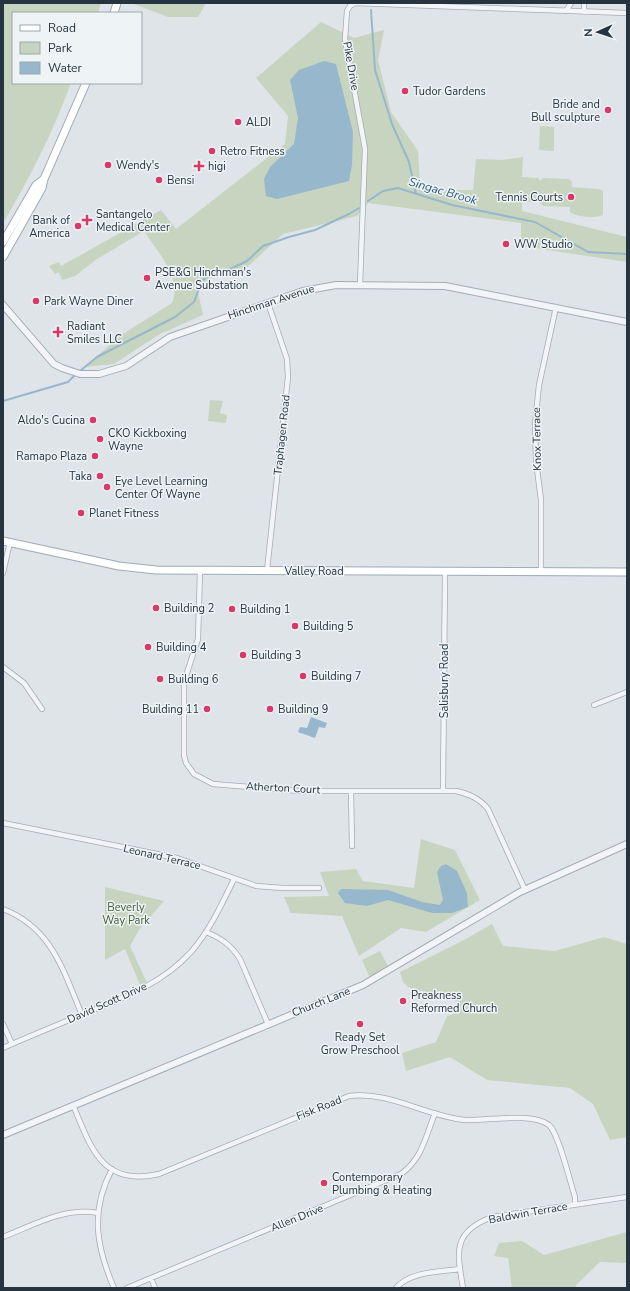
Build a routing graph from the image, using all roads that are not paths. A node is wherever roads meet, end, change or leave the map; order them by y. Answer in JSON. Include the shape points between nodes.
{"nodes":[{"id":1,"x":571,"y":3,"type":"edge"},
{"id":2,"x":584,"y":3,"type":"edge"},
{"id":3,"x":566,"y":11,"type":"junction"},
{"id":4,"x":584,"y":12,"type":"junction"},
{"id":5,"x":627,"y":14,"type":"edge"},
{"id":6,"x":86,"y":84,"type":"edge"},
{"id":7,"x":44,"y":179,"type":"junction"},
{"id":8,"x":3,"y":242,"type":"edge"},
{"id":9,"x":3,"y":257,"type":"edge"},
{"id":10,"x":360,"y":285,"type":"junction"},
{"id":11,"x":268,"y":303,"type":"junction"},
{"id":12,"x":3,"y":305,"type":"edge"},
{"id":13,"x":556,"y":307,"type":"junction"},
{"id":14,"x":627,"y":322,"type":"edge"},
{"id":15,"x":6,"y":542,"type":"edge"},
{"id":16,"x":200,"y":570,"type":"junction"},
{"id":17,"x":267,"y":570,"type":"junction"},
{"id":18,"x":445,"y":571,"type":"junction"},
{"id":19,"x":541,"y":572,"type":"junction"},
{"id":20,"x":627,"y":572,"type":"edge"},
{"id":21,"x":3,"y":573,"type":"edge"},
{"id":22,"x":3,"y":667,"type":"edge"},
{"id":23,"x":627,"y":692,"type":"edge"},
{"id":24,"x":594,"y":705,"type":"dead end"},
{"id":25,"x":42,"y":709,"type":"dead end"},
{"id":26,"x":352,"y":791,"type":"junction"},
{"id":27,"x":443,"y":791,"type":"junction"},
{"id":28,"x":3,"y":823,"type":"edge"},
{"id":29,"x":627,"y":844,"type":"edge"},
{"id":30,"x":352,"y":846,"type":"dead end"},
{"id":31,"x":234,"y":879,"type":"junction"},
{"id":32,"x":319,"y":888,"type":"dead end"},
{"id":33,"x":525,"y":890,"type":"junction"},
{"id":34,"x":3,"y":909,"type":"edge"},
{"id":35,"x":206,"y":932,"type":"junction"},
{"id":36,"x":82,"y":1015,"type":"junction"},
{"id":37,"x":3,"y":1024,"type":"edge"},
{"id":38,"x":268,"y":1024,"type":"junction"},
{"id":39,"x":12,"y":1044,"type":"junction"},
{"id":40,"x":3,"y":1048,"type":"edge"},
{"id":41,"x":73,"y":1105,"type":"junction"},
{"id":42,"x":435,"y":1113,"type":"junction"},
{"id":43,"x":3,"y":1134,"type":"edge"},
{"id":44,"x":112,"y":1169,"type":"junction"},
{"id":45,"x":627,"y":1197,"type":"edge"},
{"id":46,"x":575,"y":1205,"type":"junction"},
{"id":47,"x":98,"y":1214,"type":"junction"},
{"id":48,"x":3,"y":1238,"type":"edge"},
{"id":49,"x":460,"y":1269,"type":"junction"},
{"id":50,"x":151,"y":1278,"type":"junction"},
{"id":51,"x":114,"y":1288,"type":"edge"},
{"id":52,"x":127,"y":1288,"type":"edge"},
{"id":53,"x":155,"y":1288,"type":"edge"},
{"id":54,"x":396,"y":1288,"type":"edge"},
{"id":55,"x":463,"y":1288,"type":"edge"}],
"edges":[{"from":1,"to":3,"type":"street"},
{"from":2,"to":4,"type":"street"},
{"from":3,"to":4,"type":"street","name":"Pike Drive"},
{"from":3,"to":10,"type":"street","name":"Pike Drive","via":[[355,3],[350,6],[345,39],[365,149]]},
{"from":4,"to":5,"type":"street","name":"Pike Drive"},
{"from":6,"to":7,"type":"main road"},
{"from":7,"to":8,"type":"main road","via":[[36,185]]},
{"from":7,"to":9,"type":"main road","via":[[35,202]]},
{"from":10,"to":11,"type":"street","name":"Hinchman Avenue","via":[[313,288]]},
{"from":10,"to":13,"type":"street","name":"Hinchman Avenue","via":[[445,286]]},
{"from":11,"to":12,"type":"street","name":"Hinchman Avenue","via":[[170,337],[118,370],[99,374],[76,373],[62,368],[48,358]]},
{"from":11,"to":17,"type":"street","name":"Traphagen Road","via":[[287,359],[288,377]]},
{"from":13,"to":14,"type":"street","name":"Hinchman Avenue"},
{"from":13,"to":19,"type":"street","name":"Knox Terrace","via":[[539,385],[535,424],[541,500]]},
{"from":15,"to":16,"type":"main road","name":"Valley Road","via":[[134,568]]},
{"from":15,"to":21,"type":"street"},
{"from":16,"to":17,"type":"main road","name":"Valley Road"},
{"from":16,"to":26,"type":"street","name":"Atherton Court","via":[[198,639],[184,692],[184,755],[189,769],[198,777],[213,784],[285,790]]},
{"from":17,"to":18,"type":"main road","name":"Valley Road"},
{"from":18,"to":19,"type":"main road","name":"Valley Road"},
{"from":18,"to":27,"type":"street","name":"Salisbury Road"},
{"from":19,"to":20,"type":"main road","name":"Valley Road"},
{"from":22,"to":25,"type":"street","via":[[24,683]]},
{"from":23,"to":24,"type":"street"},
{"from":26,"to":27,"type":"street","name":"Atherton Court"},
{"from":26,"to":30,"type":"street"},
{"from":27,"to":33,"type":"street","name":"Atherton Court","via":[[464,793],[484,803]]},
{"from":28,"to":31,"type":"street","name":"Leonard Terrace","via":[[177,858]]},
{"from":29,"to":33,"type":"street","name":"Church Lane"},
{"from":31,"to":32,"type":"street","name":"Leonard Terrace","via":[[269,888]]},
{"from":31,"to":35,"type":"street","name":"David Scott Drive"},
{"from":33,"to":38,"type":"street","name":"Church Lane","via":[[363,985]]},
{"from":34,"to":36,"type":"street","via":[[30,924],[52,948]]},
{"from":35,"to":36,"type":"street","name":"David Scott Drive","via":[[180,963],[155,982]]},
{"from":35,"to":38,"type":"street","via":[[230,945],[240,959]]},
{"from":36,"to":39,"type":"street","name":"David Scott Drive"},
{"from":37,"to":39,"type":"street"},
{"from":38,"to":41,"type":"street","name":"Church Lane"},
{"from":39,"to":40,"type":"street","name":"David Scott Drive"},
{"from":41,"to":43,"type":"street","name":"Church Lane"},
{"from":41,"to":44,"type":"street","name":"Fisk Road","via":[[90,1147],[101,1161]]},
{"from":42,"to":44,"type":"street","name":"Fisk Road","via":[[378,1096],[349,1096],[159,1174],[139,1177]]},
{"from":42,"to":46,"type":"street","name":"Fisk Road","via":[[463,1120],[531,1119],[549,1125],[556,1134],[575,1197]]},
{"from":42,"to":50,"type":"street","name":"Allen Drive","via":[[419,1156],[401,1174]]},
{"from":44,"to":47,"type":"street","via":[[102,1192]]},
{"from":45,"to":46,"type":"street","name":"Baldwin Terrace"},
{"from":46,"to":49,"type":"street","name":"Baldwin Terrace","via":[[492,1217],[480,1222],[470,1229],[461,1242],[458,1253]]},
{"from":47,"to":48,"type":"street","via":[[79,1211],[61,1214]]},
{"from":47,"to":51,"type":"street","via":[[99,1243]]},
{"from":49,"to":54,"type":"street","via":[[413,1276]]},
{"from":49,"to":55,"type":"street","name":"Baldwin Terrace"},
{"from":50,"to":52,"type":"street","name":"Allen Drive"},
{"from":50,"to":53,"type":"street"}]}
